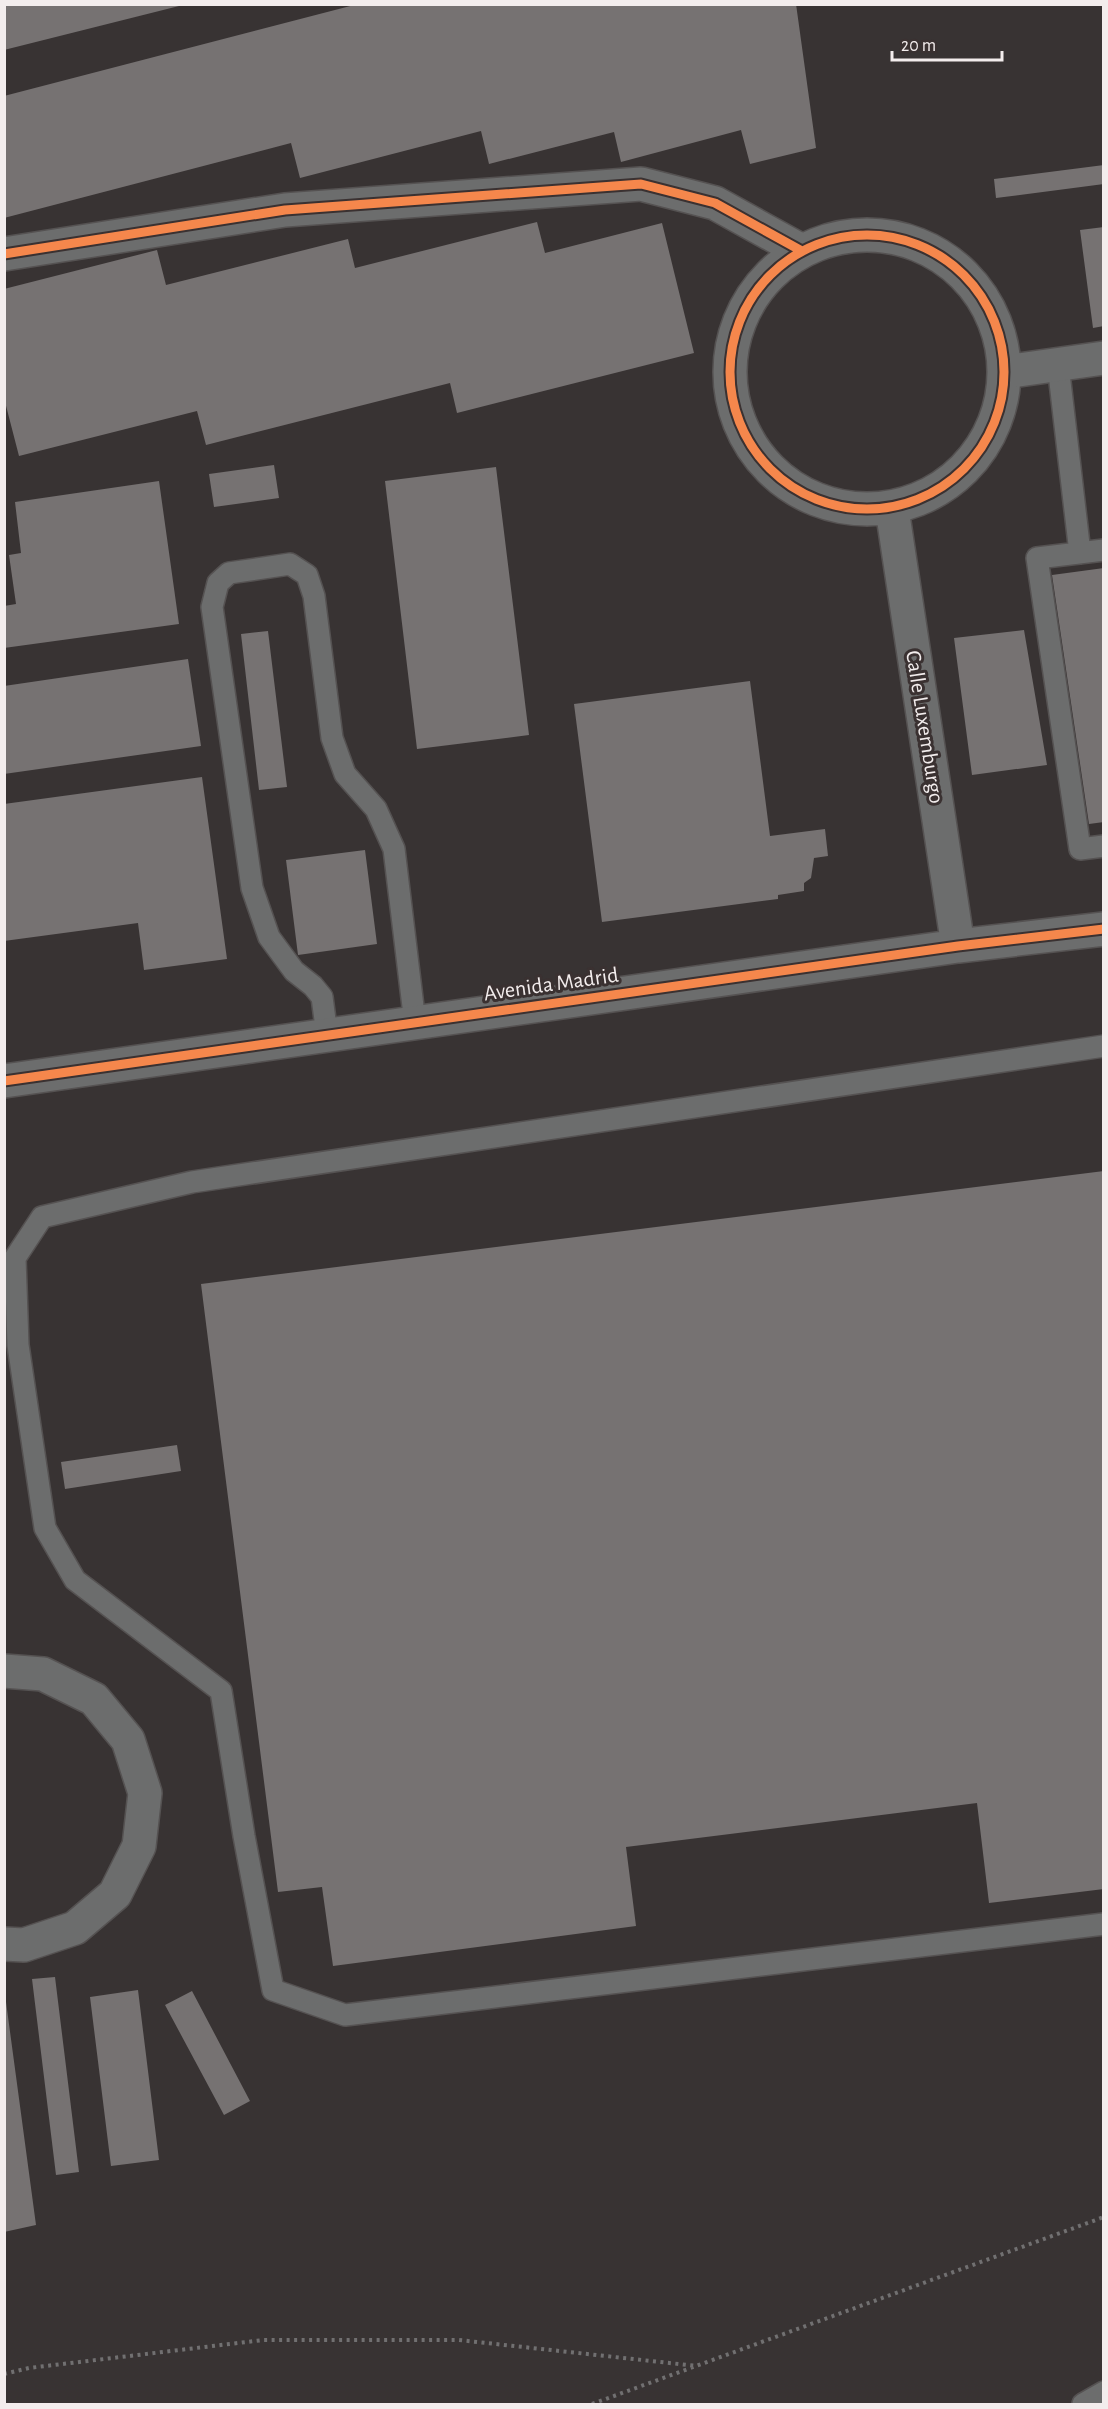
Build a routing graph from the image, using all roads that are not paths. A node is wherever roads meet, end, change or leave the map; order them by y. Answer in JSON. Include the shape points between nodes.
{"nodes":[{"id":1,"x":800,"y":250,"type":"junction"},
{"id":2,"x":4,"y":254,"type":"edge"},
{"id":3,"x":1104,"y":358,"type":"edge"},
{"id":4,"x":1058,"y":365,"type":"junction"},
{"id":5,"x":1005,"y":372,"type":"junction"},
{"id":6,"x":892,"y":508,"type":"junction"},
{"id":7,"x":1104,"y":550,"type":"edge"},
{"id":8,"x":1080,"y":553,"type":"junction"},
{"id":9,"x":1104,"y":846,"type":"edge"},
{"id":10,"x":1104,"y":929,"type":"edge"},
{"id":11,"x":958,"y":946,"type":"junction"},
{"id":12,"x":415,"y":1023,"type":"junction"},
{"id":13,"x":327,"y":1035,"type":"junction"},
{"id":14,"x":1104,"y":1046,"type":"edge"},
{"id":15,"x":4,"y":1081,"type":"edge"},
{"id":16,"x":4,"y":1671,"type":"edge"},
{"id":17,"x":1104,"y":1924,"type":"edge"},
{"id":18,"x":4,"y":1944,"type":"edge"},
{"id":19,"x":1104,"y":2392,"type":"edge"},
{"id":20,"x":1083,"y":2404,"type":"edge"}],
"edges":[{"from":1,"to":2,"type":"street","via":[[715,203],[641,184],[285,210]]},
{"from":1,"to":5,"type":"street","via":[[861,233],[909,239],[945,258],[984,297],[997,325]]},
{"from":1,"to":6,"type":"street","via":[[762,280],[738,322],[729,364],[734,411],[761,461],[798,492],[834,507]]},
{"from":3,"to":4,"type":"street"},
{"from":4,"to":5,"type":"street"},
{"from":4,"to":8,"type":"lane"},
{"from":5,"to":6,"type":"street","via":[[997,420],[974,460],[937,492]]},
{"from":6,"to":11,"type":"street","name":"Calle Luxemburgo"},
{"from":7,"to":8,"type":"lane"},
{"from":8,"to":9,"type":"lane","via":[[1037,558],[1080,849]]},
{"from":10,"to":11,"type":"street","name":"Avenida Madrid"},
{"from":11,"to":12,"type":"street","name":"Avenida Madrid"},
{"from":12,"to":13,"type":"street","name":"Avenida Madrid"},
{"from":12,"to":13,"type":"lane","via":[[394,849],[376,809],[345,774],[332,738],[315,596],[307,575],[290,564],[229,573],[218,583],[212,607],[252,888],[269,937],[294,971],[322,997]]},
{"from":13,"to":15,"type":"street","name":"Avenida Madrid"},
{"from":14,"to":17,"type":"lane","via":[[192,1182],[42,1218],[15,1258],[18,1345],[45,1528],[75,1580],[221,1691],[273,1990],[345,2015]]},
{"from":16,"to":18,"type":"street","via":[[43,1674],[94,1699],[128,1740],[145,1793],[140,1846],[115,1894],[75,1928],[24,1945]]},
{"from":19,"to":20,"type":"lane"}]}
